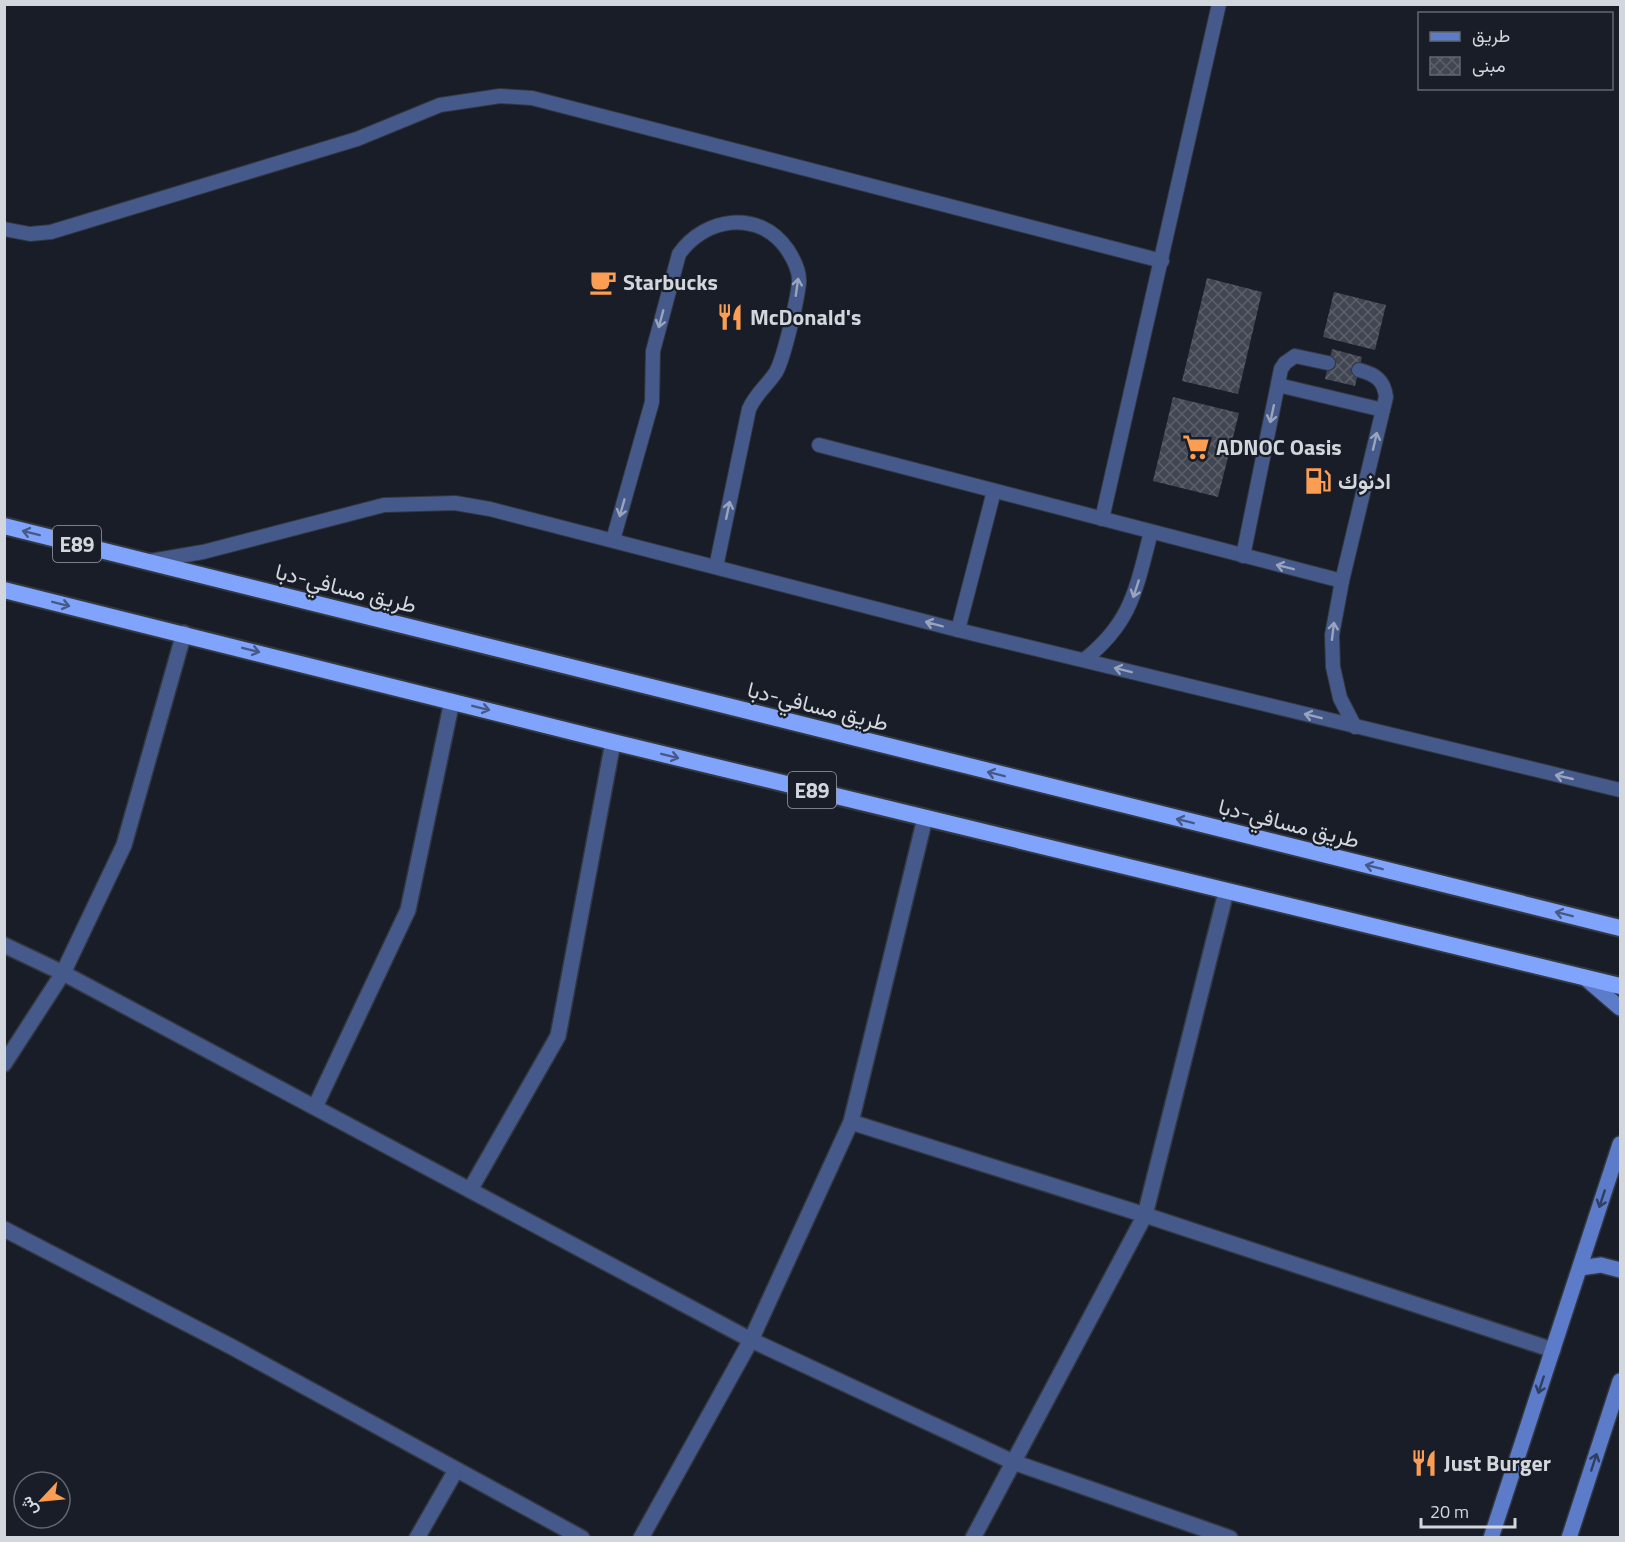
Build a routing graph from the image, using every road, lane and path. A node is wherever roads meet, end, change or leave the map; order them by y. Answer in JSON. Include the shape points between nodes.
{"nodes":[{"id":1,"x":1219,"y":4,"type":"edge"},
{"id":2,"x":4,"y":229,"type":"edge"},
{"id":3,"x":1162,"y":261,"type":"junction"},
{"id":4,"x":1328,"y":363,"type":"dead end"},
{"id":5,"x":1359,"y":370,"type":"dead end"},
{"id":6,"x":1278,"y":385,"type":"junction"},
{"id":7,"x":1383,"y":410,"type":"junction"},
{"id":8,"x":819,"y":445,"type":"dead end"},
{"id":9,"x":994,"y":491,"type":"junction"},
{"id":10,"x":1102,"y":519,"type":"junction"},
{"id":11,"x":4,"y":526,"type":"edge"},
{"id":12,"x":1151,"y":532,"type":"junction"},
{"id":13,"x":613,"y":540,"type":"junction"},
{"id":14,"x":1243,"y":556,"type":"junction"},
{"id":15,"x":149,"y":561,"type":"junction"},
{"id":16,"x":716,"y":567,"type":"junction"},
{"id":17,"x":1342,"y":581,"type":"junction"},
{"id":18,"x":4,"y":590,"type":"edge"},
{"id":19,"x":958,"y":630,"type":"junction"},
{"id":20,"x":184,"y":633,"type":"junction"},
{"id":21,"x":1084,"y":660,"type":"junction"},
{"id":22,"x":452,"y":701,"type":"junction"},
{"id":23,"x":1355,"y":727,"type":"junction"},
{"id":24,"x":613,"y":742,"type":"junction"},
{"id":25,"x":1620,"y":790,"type":"edge"},
{"id":26,"x":925,"y":818,"type":"junction"},
{"id":27,"x":1226,"y":892,"type":"junction"},
{"id":28,"x":1620,"y":928,"type":"edge"},
{"id":29,"x":4,"y":945,"type":"edge"},
{"id":30,"x":63,"y":973,"type":"junction"},
{"id":31,"x":1584,"y":977,"type":"junction"},
{"id":32,"x":1620,"y":986,"type":"edge"},
{"id":33,"x":1620,"y":1008,"type":"edge"},
{"id":34,"x":4,"y":1064,"type":"edge"},
{"id":35,"x":315,"y":1107,"type":"junction"},
{"id":36,"x":851,"y":1122,"type":"junction"},
{"id":37,"x":1620,"y":1144,"type":"edge"},
{"id":38,"x":470,"y":1190,"type":"junction"},
{"id":39,"x":1145,"y":1215,"type":"junction"},
{"id":40,"x":4,"y":1229,"type":"edge"},
{"id":41,"x":1580,"y":1268,"type":"junction"},
{"id":42,"x":1620,"y":1270,"type":"edge"},
{"id":43,"x":751,"y":1340,"type":"junction"},
{"id":44,"x":1553,"y":1350,"type":"junction"},
{"id":45,"x":1620,"y":1381,"type":"edge"},
{"id":46,"x":1013,"y":1462,"type":"junction"},
{"id":47,"x":456,"y":1470,"type":"junction"},
{"id":48,"x":417,"y":1538,"type":"edge"},
{"id":49,"x":582,"y":1538,"type":"edge"},
{"id":50,"x":641,"y":1538,"type":"edge"},
{"id":51,"x":973,"y":1538,"type":"edge"},
{"id":52,"x":1230,"y":1538,"type":"edge"},
{"id":53,"x":1491,"y":1538,"type":"edge"},
{"id":54,"x":1569,"y":1538,"type":"edge"}],
"edges":[{"from":1,"to":3,"type":"lane"},
{"from":2,"to":3,"type":"lane","via":[[30,234],[51,232],[357,139],[440,105],[500,96],[532,98]]},
{"from":3,"to":10,"type":"lane"},
{"from":4,"to":6,"type":"lane","via":[[1300,356],[1290,358],[1281,369]]},
{"from":5,"to":7,"type":"lane","via":[[1382,382],[1386,397]]},
{"from":6,"to":7,"type":"lane"},
{"from":6,"to":14,"type":"lane","one_way":true},
{"from":17,"to":7,"type":"lane","one_way":true},
{"from":8,"to":9,"type":"lane"},
{"from":9,"to":10,"type":"lane"},
{"from":9,"to":19,"type":"lane"},
{"from":10,"to":12,"type":"lane"},
{"from":15,"to":11,"type":"highway","name":"طريق مسافي-دبا","number":"E89","one_way":true},
{"from":12,"to":14,"type":"lane"},
{"from":12,"to":21,"type":"lane","one_way":true,"via":[[1127,612],[1103,645]]},
{"from":13,"to":15,"type":"lane","via":[[490,509],[419,502],[349,512],[203,552]]},
{"from":13,"to":16,"type":"lane"},
{"from":16,"to":13,"type":"lane","one_way":true,"via":[[749,409],[779,365],[799,282],[783,244],[749,223],[708,227],[679,254],[653,351],[652,402]]},
{"from":17,"to":14,"type":"lane","one_way":true},
{"from":28,"to":15,"type":"highway","name":"طريق مسافي-دبا","number":"E89","one_way":true},
{"from":19,"to":16,"type":"lane","one_way":true},
{"from":23,"to":17,"type":"lane","one_way":true,"via":[[1340,698],[1333,667],[1332,635]]},
{"from":18,"to":20,"type":"highway","number":"E89","one_way":true},
{"from":19,"to":21,"type":"lane"},
{"from":20,"to":22,"type":"highway","number":"E89","one_way":true},
{"from":20,"to":30,"type":"street","via":[[124,845]]},
{"from":23,"to":21,"type":"lane","one_way":true},
{"from":22,"to":24,"type":"highway","number":"E89","one_way":true},
{"from":22,"to":35,"type":"street","via":[[408,910]]},
{"from":25,"to":23,"type":"lane","one_way":true},
{"from":24,"to":26,"type":"highway","number":"E89","one_way":true},
{"from":24,"to":38,"type":"street","via":[[558,1036]]},
{"from":26,"to":27,"type":"highway","number":"E89"},
{"from":26,"to":36,"type":"street"},
{"from":27,"to":31,"type":"highway","number":"E89"},
{"from":27,"to":39,"type":"street"},
{"from":29,"to":30,"type":"street"},
{"from":30,"to":34,"type":"street"},
{"from":30,"to":35,"type":"street"},
{"from":31,"to":32,"type":"highway","number":"E89"},
{"from":31,"to":33,"type":"main road"},
{"from":35,"to":38,"type":"street"},
{"from":36,"to":39,"type":"street"},
{"from":36,"to":43,"type":"street"},
{"from":37,"to":41,"type":"main road","one_way":true},
{"from":38,"to":43,"type":"street"},
{"from":39,"to":44,"type":"street"},
{"from":39,"to":46,"type":"street"},
{"from":40,"to":47,"type":"street","via":[[232,1347]]},
{"from":41,"to":42,"type":"main road","via":[[1601,1264]]},
{"from":41,"to":44,"type":"main road"},
{"from":43,"to":46,"type":"street"},
{"from":43,"to":50,"type":"street"},
{"from":44,"to":53,"type":"main road","one_way":true},
{"from":54,"to":45,"type":"main road","one_way":true},
{"from":46,"to":51,"type":"street"},
{"from":46,"to":52,"type":"street"},
{"from":47,"to":48,"type":"street"},
{"from":47,"to":49,"type":"street"}]}
